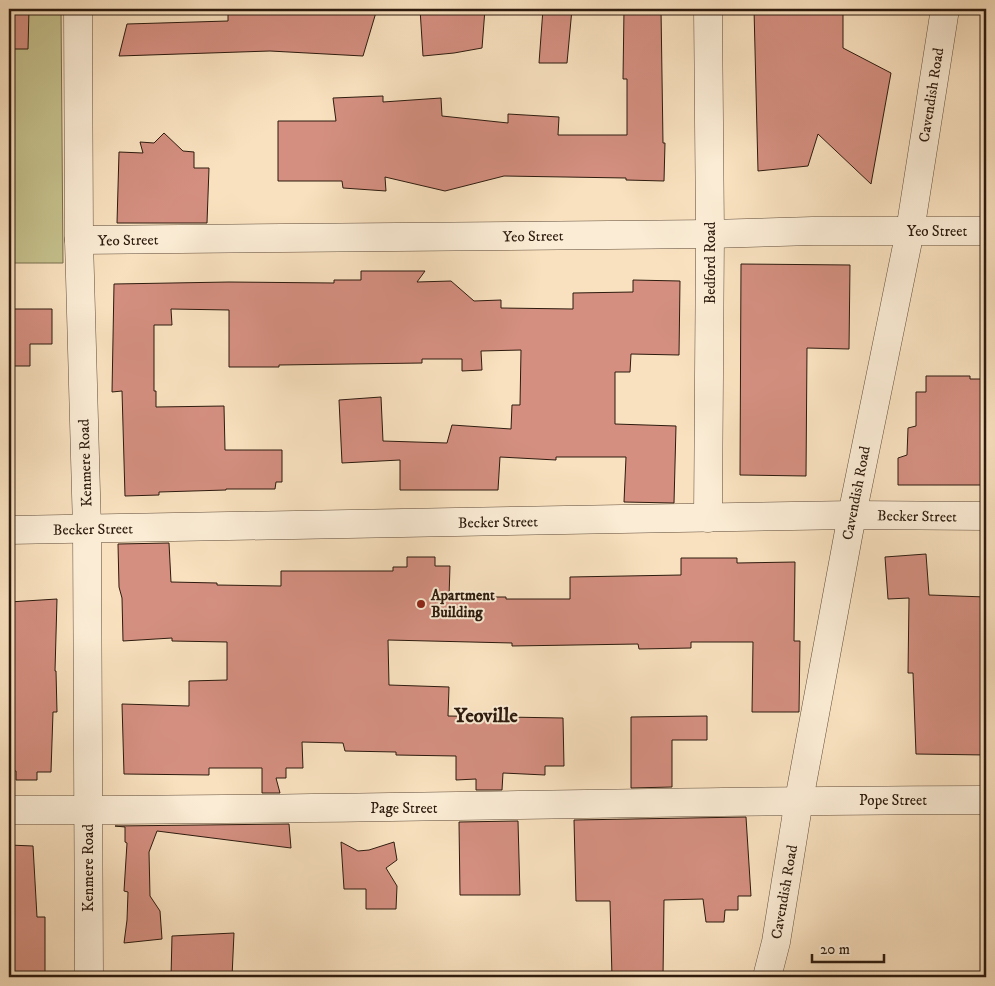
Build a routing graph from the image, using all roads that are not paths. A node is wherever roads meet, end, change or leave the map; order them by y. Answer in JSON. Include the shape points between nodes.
{"nodes":[{"id":1,"x":78,"y":9,"type":"edge"},
{"id":2,"x":708,"y":9,"type":"edge"},
{"id":3,"x":945,"y":9,"type":"edge"},
{"id":4,"x":986,"y":231,"type":"edge"},
{"id":5,"x":910,"y":232,"type":"junction"},
{"id":6,"x":710,"y":234,"type":"junction"},
{"id":7,"x":79,"y":240,"type":"junction"},
{"id":8,"x":852,"y":515,"type":"junction"},
{"id":9,"x":986,"y":516,"type":"edge"},
{"id":10,"x":708,"y":518,"type":"junction"},
{"id":11,"x":9,"y":530,"type":"edge"},
{"id":12,"x":87,"y":530,"type":"junction"},
{"id":13,"x":799,"y":800,"type":"junction"},
{"id":14,"x":986,"y":800,"type":"edge"},
{"id":15,"x":9,"y":810,"type":"edge"},
{"id":16,"x":88,"y":810,"type":"junction"},
{"id":17,"x":89,"y":977,"type":"edge"},
{"id":18,"x":767,"y":977,"type":"edge"}],
"edges":[{"from":1,"to":7,"type":"street","name":"Kenmere Road"},
{"from":2,"to":6,"type":"street","name":"Bedford Road"},
{"from":3,"to":5,"type":"street","name":"Cavendish Road"},
{"from":4,"to":5,"type":"street","name":"Yeo Street"},
{"from":5,"to":6,"type":"street","name":"Yeo Street"},
{"from":5,"to":8,"type":"street","name":"Cavendish Road"},
{"from":6,"to":7,"type":"street","name":"Yeo Street"},
{"from":6,"to":10,"type":"street","name":"Bedford Road"},
{"from":7,"to":12,"type":"street","name":"Kenmere Road"},
{"from":8,"to":9,"type":"street","name":"Becker Street"},
{"from":8,"to":10,"type":"street","name":"Becker Street"},
{"from":8,"to":13,"type":"street","name":"Cavendish Road"},
{"from":10,"to":12,"type":"street","name":"Becker Street"},
{"from":11,"to":12,"type":"street","name":"Becker Street"},
{"from":12,"to":16,"type":"street","name":"Kenmere Road"},
{"from":13,"to":14,"type":"street","name":"Pope Street"},
{"from":13,"to":16,"type":"street","name":"Page Street"},
{"from":13,"to":18,"type":"street","name":"Cavendish Road","via":[[776,942]]},
{"from":15,"to":16,"type":"street","name":"Page Street"},
{"from":16,"to":17,"type":"street","name":"Kenmere Road"}]}
